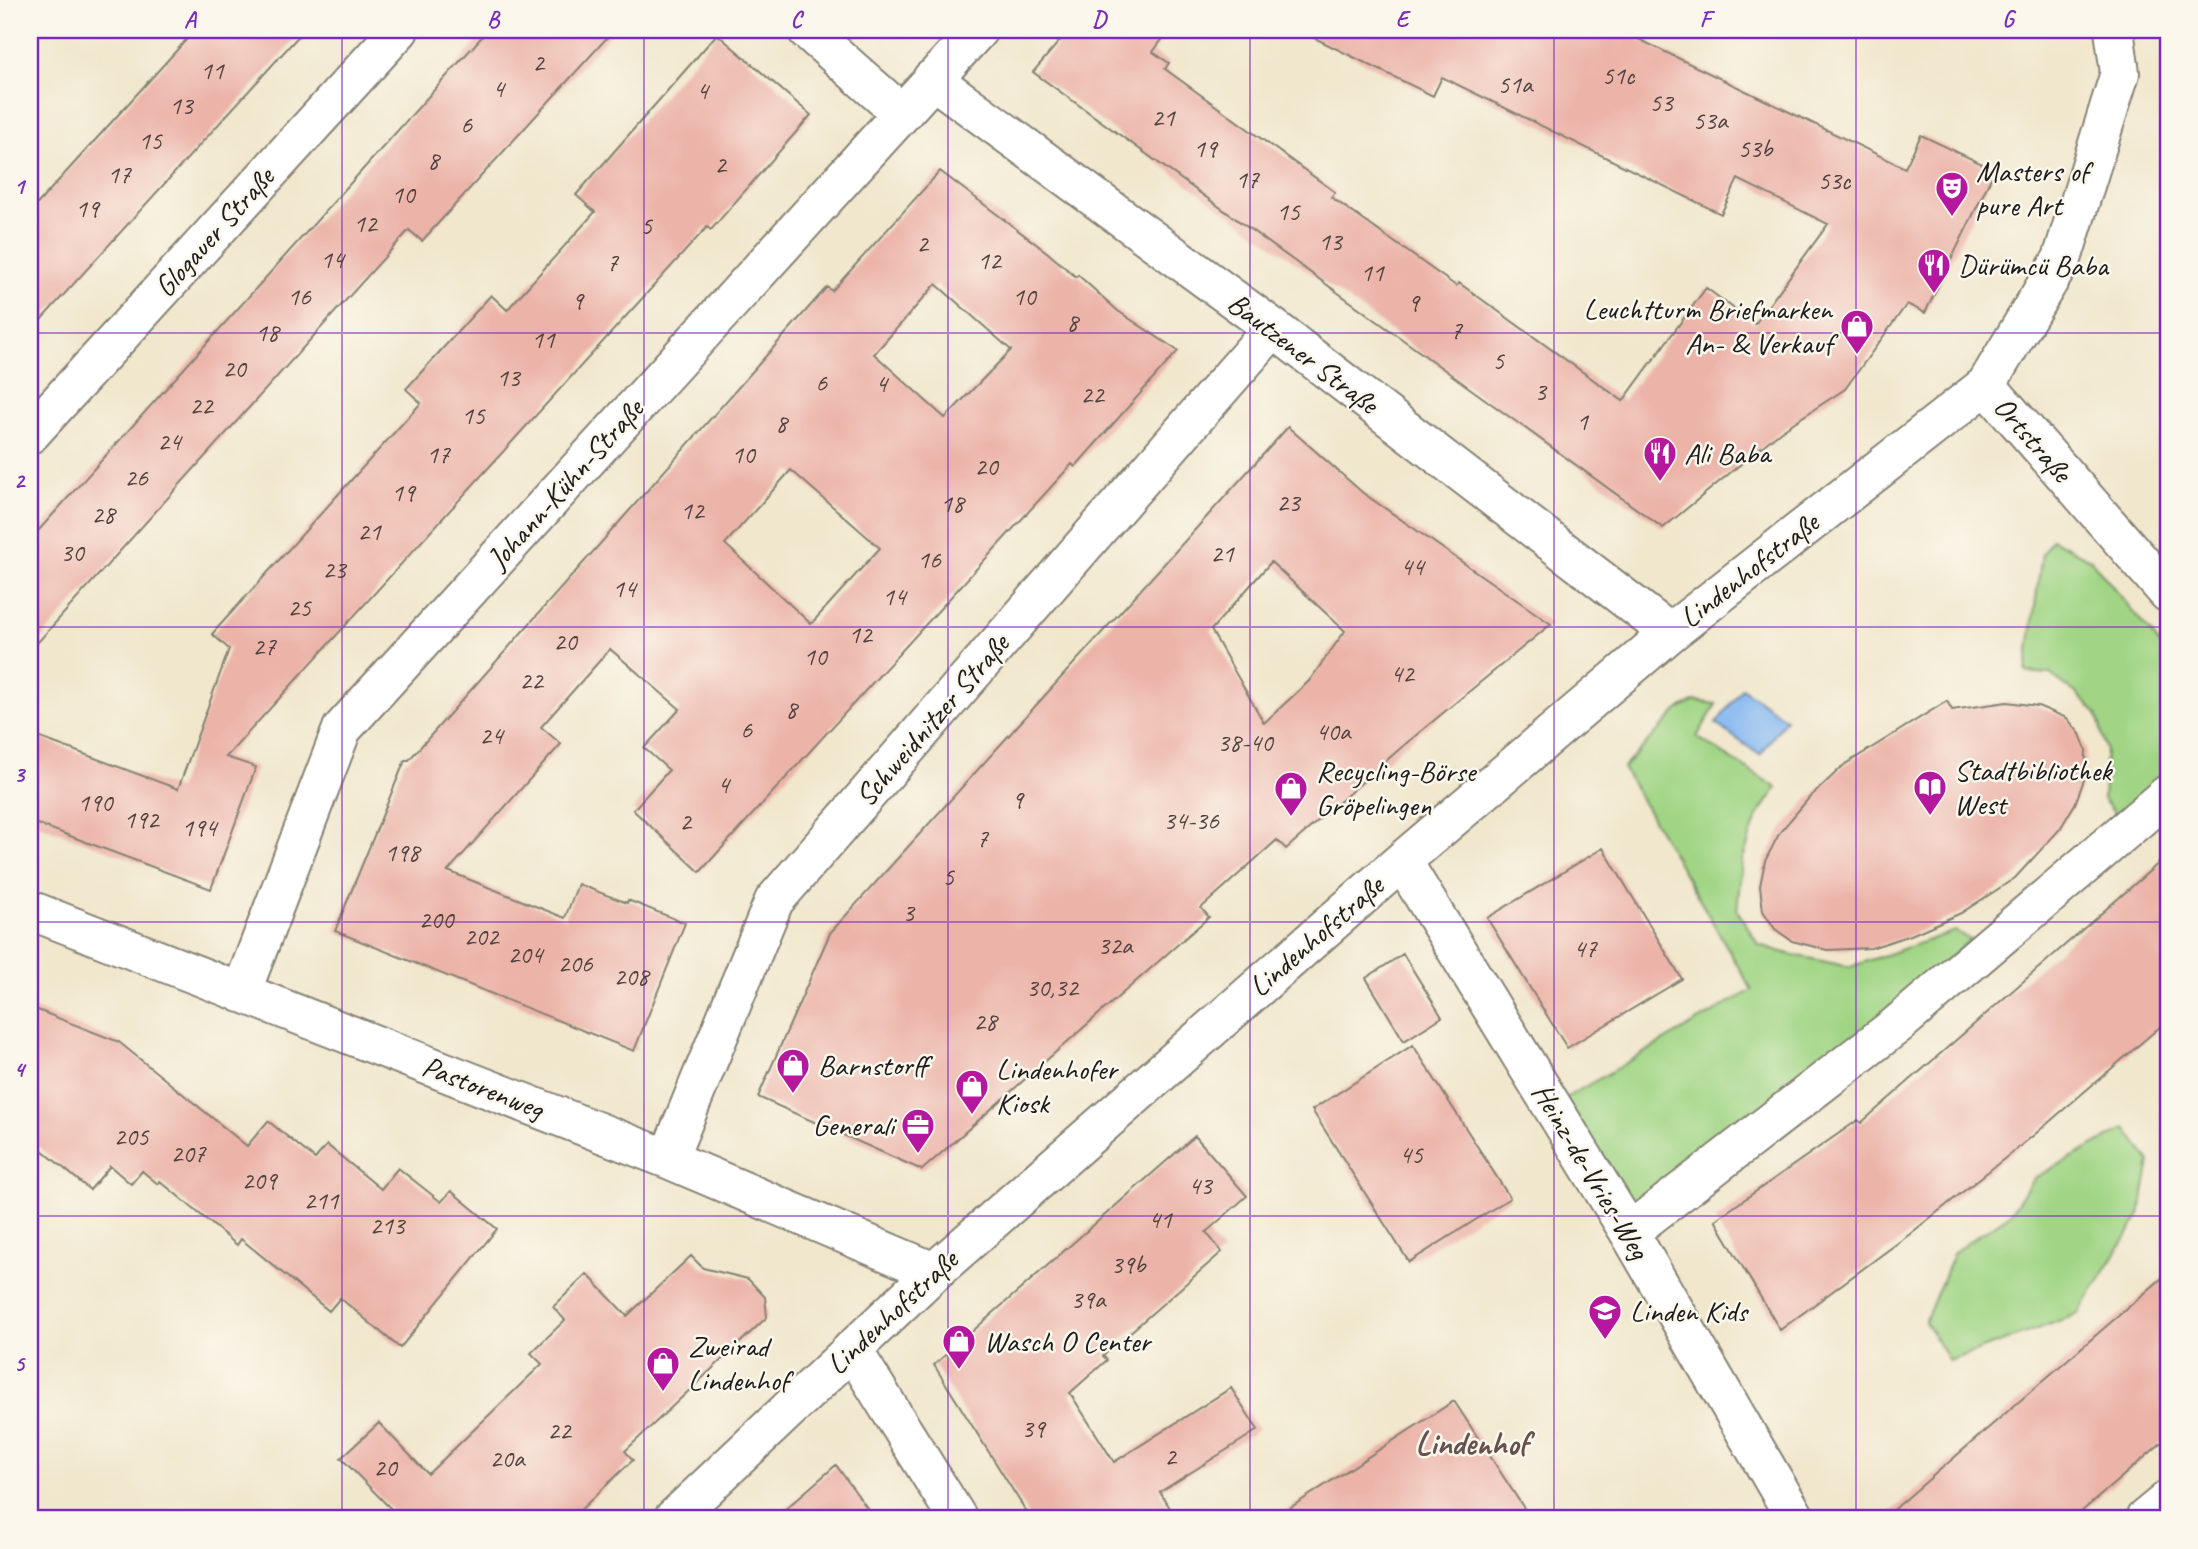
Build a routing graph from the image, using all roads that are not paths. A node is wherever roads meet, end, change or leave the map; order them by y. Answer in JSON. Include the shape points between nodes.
{"nodes":[{"id":1,"x":399,"y":30,"type":"edge"},
{"id":2,"x":807,"y":30,"type":"edge"},
{"id":3,"x":978,"y":30,"type":"edge"},
{"id":4,"x":2114,"y":30,"type":"edge"},
{"id":5,"x":932,"y":79,"type":"junction"},
{"id":6,"x":901,"y":113,"type":"junction"},
{"id":7,"x":1273,"y":328,"type":"junction"},
{"id":8,"x":1986,"y":384,"type":"junction"},
{"id":9,"x":30,"y":434,"type":"edge"},
{"id":10,"x":2168,"y":593,"type":"edge"},
{"id":11,"x":1670,"y":633,"type":"junction"},
{"id":12,"x":2168,"y":794,"type":"edge"},
{"id":13,"x":1402,"y":861,"type":"junction"},
{"id":14,"x":30,"y":910,"type":"edge"},
{"id":15,"x":241,"y":993,"type":"junction"},
{"id":16,"x":668,"y":1159,"type":"junction"},
{"id":17,"x":1629,"y":1232,"type":"junction"},
{"id":18,"x":934,"y":1272,"type":"junction"},
{"id":19,"x":852,"y":1349,"type":"junction"},
{"id":20,"x":2168,"y":1500,"type":"edge"},
{"id":21,"x":673,"y":1519,"type":"edge"},
{"id":22,"x":958,"y":1519,"type":"edge"},
{"id":23,"x":1796,"y":1519,"type":"edge"},
{"id":24,"x":2145,"y":1519,"type":"edge"}],
"edges":[{"from":1,"to":9,"type":"street","name":"Glogauer Straße"},
{"from":2,"to":6,"type":"street"},
{"from":3,"to":5,"type":"street","name":"Johann-Kühn-Straße"},
{"from":4,"to":8,"type":"street","name":"Ortstraße","via":[[2120,73],[2062,259]]},
{"from":5,"to":6,"type":"street","name":"Johann-Kühn-Straße"},
{"from":5,"to":7,"type":"street","name":"Bautzener Straße"},
{"from":6,"to":15,"type":"street","name":"Johann-Kühn-Straße","via":[[342,729]]},
{"from":7,"to":11,"type":"street","name":"Bautzener Straße"},
{"from":7,"to":16,"type":"street","name":"Schweidnitzer Straße","via":[[774,901]]},
{"from":8,"to":10,"type":"street","name":"Ortstraße"},
{"from":8,"to":11,"type":"street","name":"Lindenhofstraße"},
{"from":11,"to":13,"type":"street","name":"Lindenhofstraße"},
{"from":12,"to":17,"type":"street","via":[[1897,1025]]},
{"from":13,"to":17,"type":"street","name":"Heinz-de-Vries-Weg"},
{"from":13,"to":18,"type":"street","name":"Lindenhofstraße"},
{"from":14,"to":15,"type":"street","name":"Pastorenweg"},
{"from":15,"to":16,"type":"street","name":"Pastorenweg"},
{"from":16,"to":18,"type":"street","name":"Pastorenweg"},
{"from":17,"to":23,"type":"street","name":"Heinz-de-Vries-Weg"},
{"from":18,"to":19,"type":"street","name":"Lindenhofstraße"},
{"from":19,"to":21,"type":"street","name":"Lindenhofstraße"},
{"from":19,"to":22,"type":"street"},
{"from":20,"to":24,"type":"street"}]}
